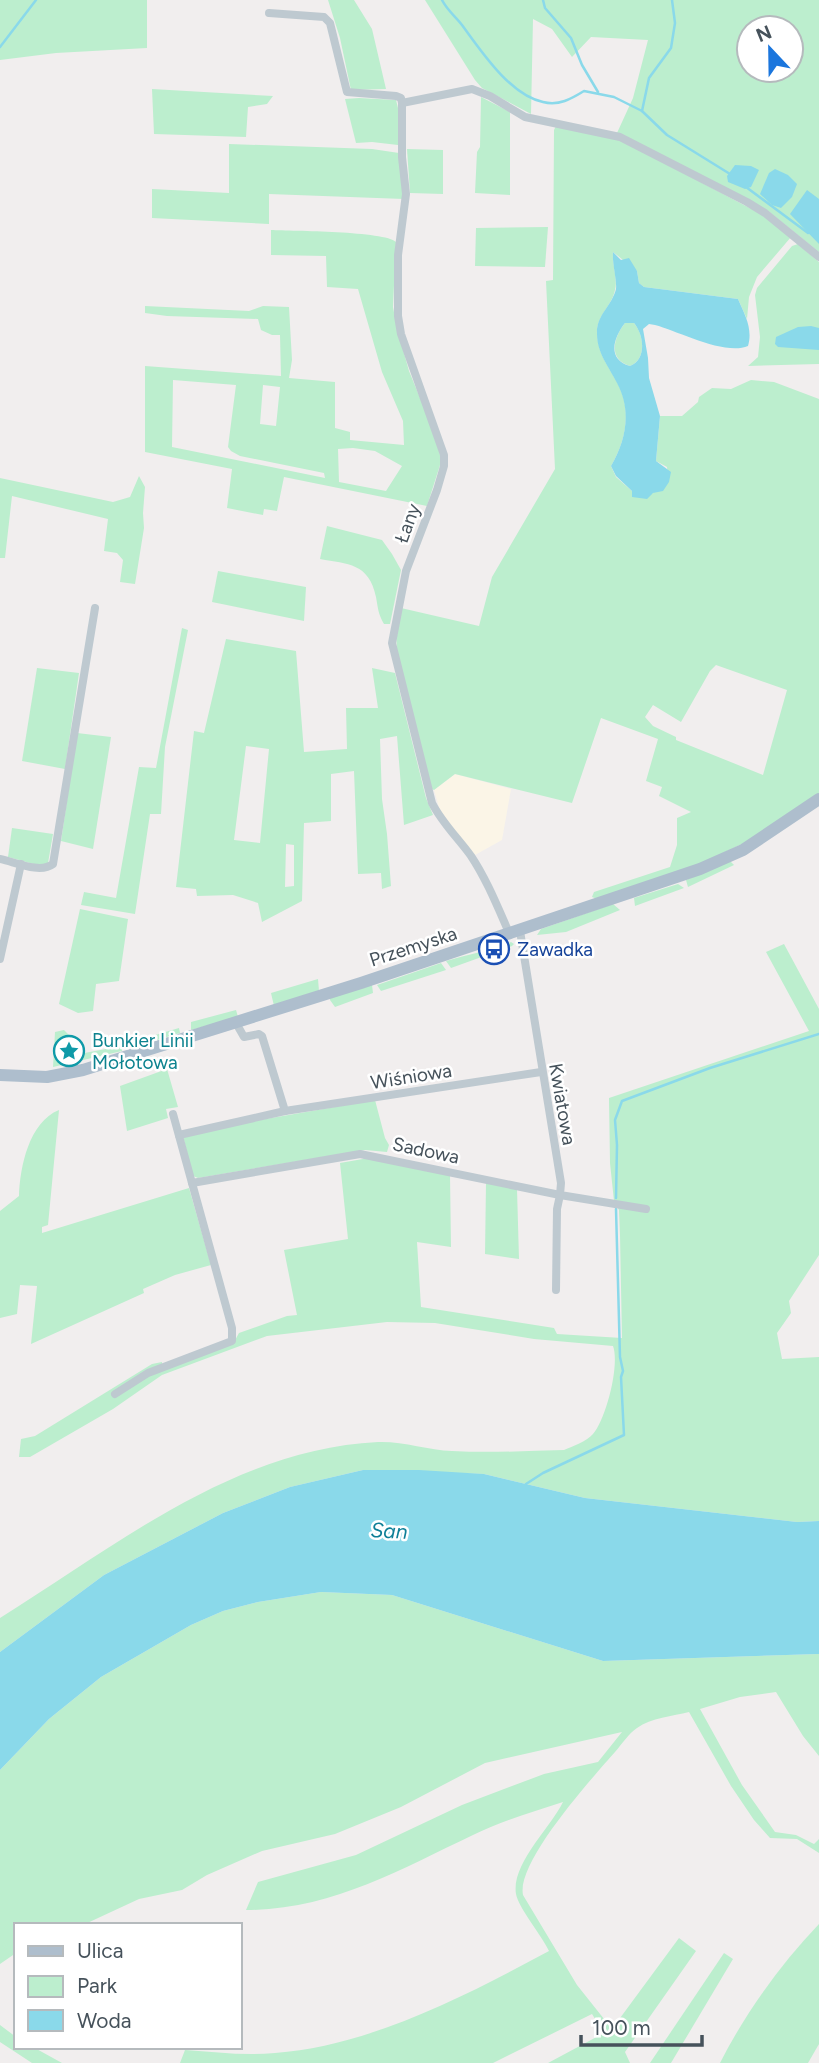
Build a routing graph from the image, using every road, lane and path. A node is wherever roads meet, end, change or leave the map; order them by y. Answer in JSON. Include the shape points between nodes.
{"nodes":[{"id":1,"x":269,"y":13,"type":"dead end"},
{"id":2,"x":402,"y":103,"type":"junction"},
{"id":3,"x":819,"y":257,"type":"edge"},
{"id":4,"x":95,"y":608,"type":"dead end"},
{"id":5,"x":819,"y":799,"type":"edge"},
{"id":6,"x":0,"y":859,"type":"edge"},
{"id":7,"x":20,"y":864,"type":"junction"},
{"id":8,"x":515,"y":933,"type":"junction"},
{"id":9,"x":0,"y":959,"type":"edge"},
{"id":10,"x":236,"y":1023,"type":"junction"},
{"id":11,"x":541,"y":1072,"type":"junction"},
{"id":12,"x":0,"y":1075,"type":"edge"},
{"id":13,"x":285,"y":1111,"type":"junction"},
{"id":14,"x":173,"y":1114,"type":"dead end"},
{"id":15,"x":179,"y":1135,"type":"junction"},
{"id":16,"x":192,"y":1183,"type":"junction"},
{"id":17,"x":560,"y":1195,"type":"junction"},
{"id":18,"x":646,"y":1209,"type":"dead end"},
{"id":19,"x":556,"y":1290,"type":"dead end"},
{"id":20,"x":115,"y":1394,"type":"dead end"}],
"edges":[{"from":1,"to":2,"type":"street","via":[[324,17],[330,23],[347,92],[396,96]]},
{"from":2,"to":3,"type":"street","via":[[472,89],[525,117],[620,137],[747,202]]},
{"from":2,"to":8,"type":"street","name":"Łany","via":[[406,194],[398,255],[398,316],[444,466],[406,571],[392,643],[432,803],[471,856]]},
{"from":4,"to":7,"type":"street","via":[[53,864],[37,868]]},
{"from":5,"to":8,"type":"main road","name":"Przemyska","via":[[772,833],[718,862]]},
{"from":6,"to":7,"type":"street"},
{"from":7,"to":9,"type":"street"},
{"from":8,"to":10,"type":"main road","name":"Przemyska"},
{"from":8,"to":11,"type":"street","name":"Kwiatowa"},
{"from":10,"to":12,"type":"main road","name":"Przemyska","via":[[83,1070],[47,1077]]},
{"from":10,"to":13,"type":"street","via":[[244,1037],[262,1036]]},
{"from":11,"to":13,"type":"street","name":"Wiśniowa"},
{"from":11,"to":17,"type":"street","name":"Kwiatowa"},
{"from":13,"to":15,"type":"street","name":"Wiśniowa"},
{"from":14,"to":15,"type":"street"},
{"from":15,"to":16,"type":"street"},
{"from":16,"to":17,"type":"street","name":"Sadowa","via":[[360,1154]]},
{"from":16,"to":20,"type":"street","via":[[232,1341],[148,1373]]},
{"from":17,"to":18,"type":"street"},
{"from":17,"to":19,"type":"street"}]}
